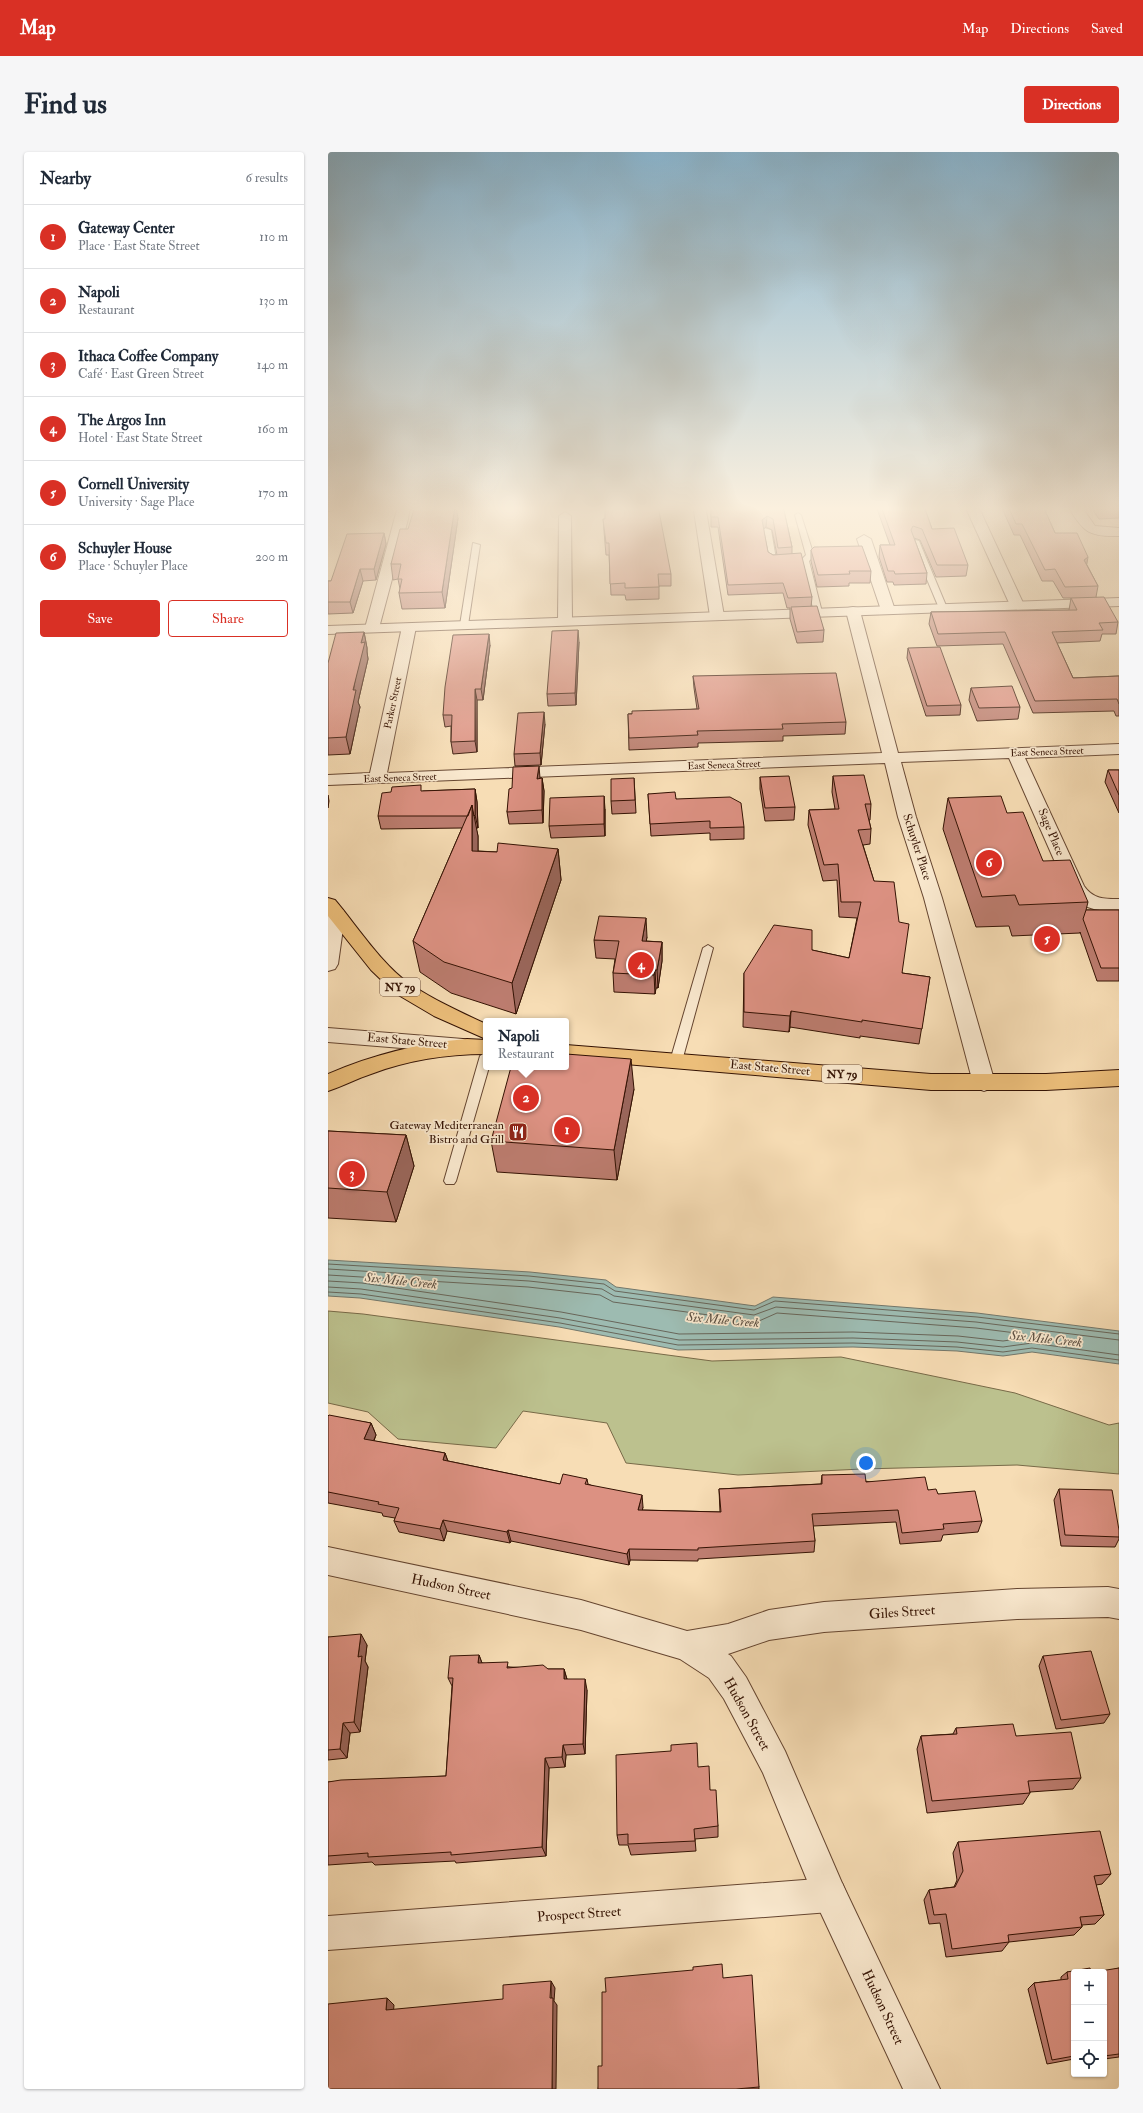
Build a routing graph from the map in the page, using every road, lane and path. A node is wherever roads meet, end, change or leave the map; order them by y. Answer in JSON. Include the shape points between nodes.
{"nodes":[{"id":1,"x":381,"y":596,"type":"edge"},
{"id":2,"x":468,"y":596,"type":"edge"},
{"id":3,"x":565,"y":596,"type":"edge"},
{"id":4,"x":714,"y":596,"type":"edge"},
{"id":5,"x":812,"y":596,"type":"edge"},
{"id":6,"x":883,"y":596,"type":"edge"},
{"id":7,"x":938,"y":596,"type":"edge"},
{"id":8,"x":1013,"y":596,"type":"edge"},
{"id":9,"x":1119,"y":602,"type":"edge"},
{"id":10,"x":1017,"y":606,"type":"junction"},
{"id":11,"x":943,"y":608,"type":"junction"},
{"id":12,"x":888,"y":610,"type":"junction"},
{"id":13,"x":853,"y":611,"type":"junction"},
{"id":14,"x":818,"y":612,"type":"junction"},
{"id":15,"x":717,"y":616,"type":"junction"},
{"id":16,"x":565,"y":621,"type":"junction"},
{"id":17,"x":464,"y":625,"type":"junction"},
{"id":18,"x":409,"y":627,"type":"junction"},
{"id":19,"x":372,"y":628,"type":"junction"},
{"id":20,"x":328,"y":630,"type":"edge"},
{"id":21,"x":1119,"y":748,"type":"edge"},
{"id":22,"x":1014,"y":753,"type":"junction"},
{"id":23,"x":891,"y":758,"type":"junction"},
{"id":24,"x":377,"y":779,"type":"junction"},
{"id":25,"x":328,"y":780,"type":"edge"},
{"id":26,"x":1119,"y":905,"type":"edge"},
{"id":27,"x":330,"y":908,"type":"edge"},
{"id":28,"x":708,"y":948,"type":"dead end"},
{"id":29,"x":328,"y":964,"type":"edge"},
{"id":30,"x":483,"y":1031,"type":"edge"},
{"id":31,"x":328,"y":1035,"type":"edge"},
{"id":32,"x":464,"y":1046,"type":"junction"},
{"id":33,"x":483,"y":1047,"type":"edge"},
{"id":34,"x":569,"y":1052,"type":"edge"},
{"id":35,"x":676,"y":1060,"type":"junction"},
{"id":36,"x":483,"y":1066,"type":"edge"},
{"id":37,"x":1119,"y":1078,"type":"edge"},
{"id":38,"x":328,"y":1083,"type":"edge"},
{"id":39,"x":984,"y":1083,"type":"junction"},
{"id":40,"x":450,"y":1181,"type":"dead end"},
{"id":41,"x":328,"y":1561,"type":"edge"},
{"id":42,"x":1119,"y":1604,"type":"edge"},
{"id":43,"x":687,"y":1646,"type":"junction"},
{"id":44,"x":830,"y":1895,"type":"junction"},
{"id":45,"x":328,"y":1933,"type":"edge"},
{"id":46,"x":922,"y":2089,"type":"edge"}],
"edges":[{"from":1,"to":19,"type":"street"},
{"from":2,"to":17,"type":"lane"},
{"from":3,"to":16,"type":"street"},
{"from":4,"to":15,"type":"street"},
{"from":5,"to":14,"type":"lane"},
{"from":6,"to":12,"type":"street"},
{"from":7,"to":11,"type":"lane"},
{"from":8,"to":10,"type":"street"},
{"from":9,"to":10,"type":"street"},
{"from":10,"to":11,"type":"street"},
{"from":11,"to":12,"type":"street"},
{"from":12,"to":13,"type":"street"},
{"from":13,"to":14,"type":"street"},
{"from":13,"to":23,"type":"street","name":"Schuyler Place"},
{"from":14,"to":15,"type":"street"},
{"from":15,"to":16,"type":"street"},
{"from":16,"to":17,"type":"street"},
{"from":17,"to":18,"type":"street"},
{"from":18,"to":19,"type":"street"},
{"from":18,"to":24,"type":"street","name":"Parker Street"},
{"from":19,"to":20,"type":"street"},
{"from":21,"to":22,"type":"street","name":"East Seneca Street"},
{"from":22,"to":23,"type":"street","name":"East Seneca Street"},
{"from":22,"to":26,"type":"street","name":"Sage Place","via":[[1082,898],[1091,903]]},
{"from":23,"to":24,"type":"street","name":"East Seneca Street"},
{"from":23,"to":39,"type":"street","name":"Schuyler Place"},
{"from":24,"to":25,"type":"street","name":"East Seneca Street"},
{"from":27,"to":29,"type":"street","number":"NY 79"},
{"from":27,"to":30,"type":"highway","number":"NY 79","via":[[378,965],[402,988],[441,1011]]},
{"from":28,"to":35,"type":"lane"},
{"from":31,"to":32,"type":"street","name":"East State Street"},
{"from":32,"to":33,"type":"highway","name":"East State Street"},
{"from":32,"to":38,"type":"highway","via":[[415,1054],[348,1073]]},
{"from":34,"to":35,"type":"highway","name":"East State Street","number":"NY 79"},
{"from":35,"to":39,"type":"highway","name":"East State Street","number":"NY 79","via":[[931,1082]]},
{"from":36,"to":40,"type":"lane"},
{"from":37,"to":39,"type":"highway","name":"East State Street","number":"NY 79"},
{"from":41,"to":43,"type":"street","name":"Hudson Street","via":[[581,1615]]},
{"from":42,"to":43,"type":"street","name":"Giles Street","via":[[1017,1604],[824,1617],[770,1625],[728,1639]]},
{"from":43,"to":44,"type":"street","name":"Hudson Street","via":[[720,1667],[735,1688],[774,1762]]},
{"from":44,"to":45,"type":"street","name":"Prospect Street"},
{"from":44,"to":46,"type":"street","name":"Hudson Street"}]}
